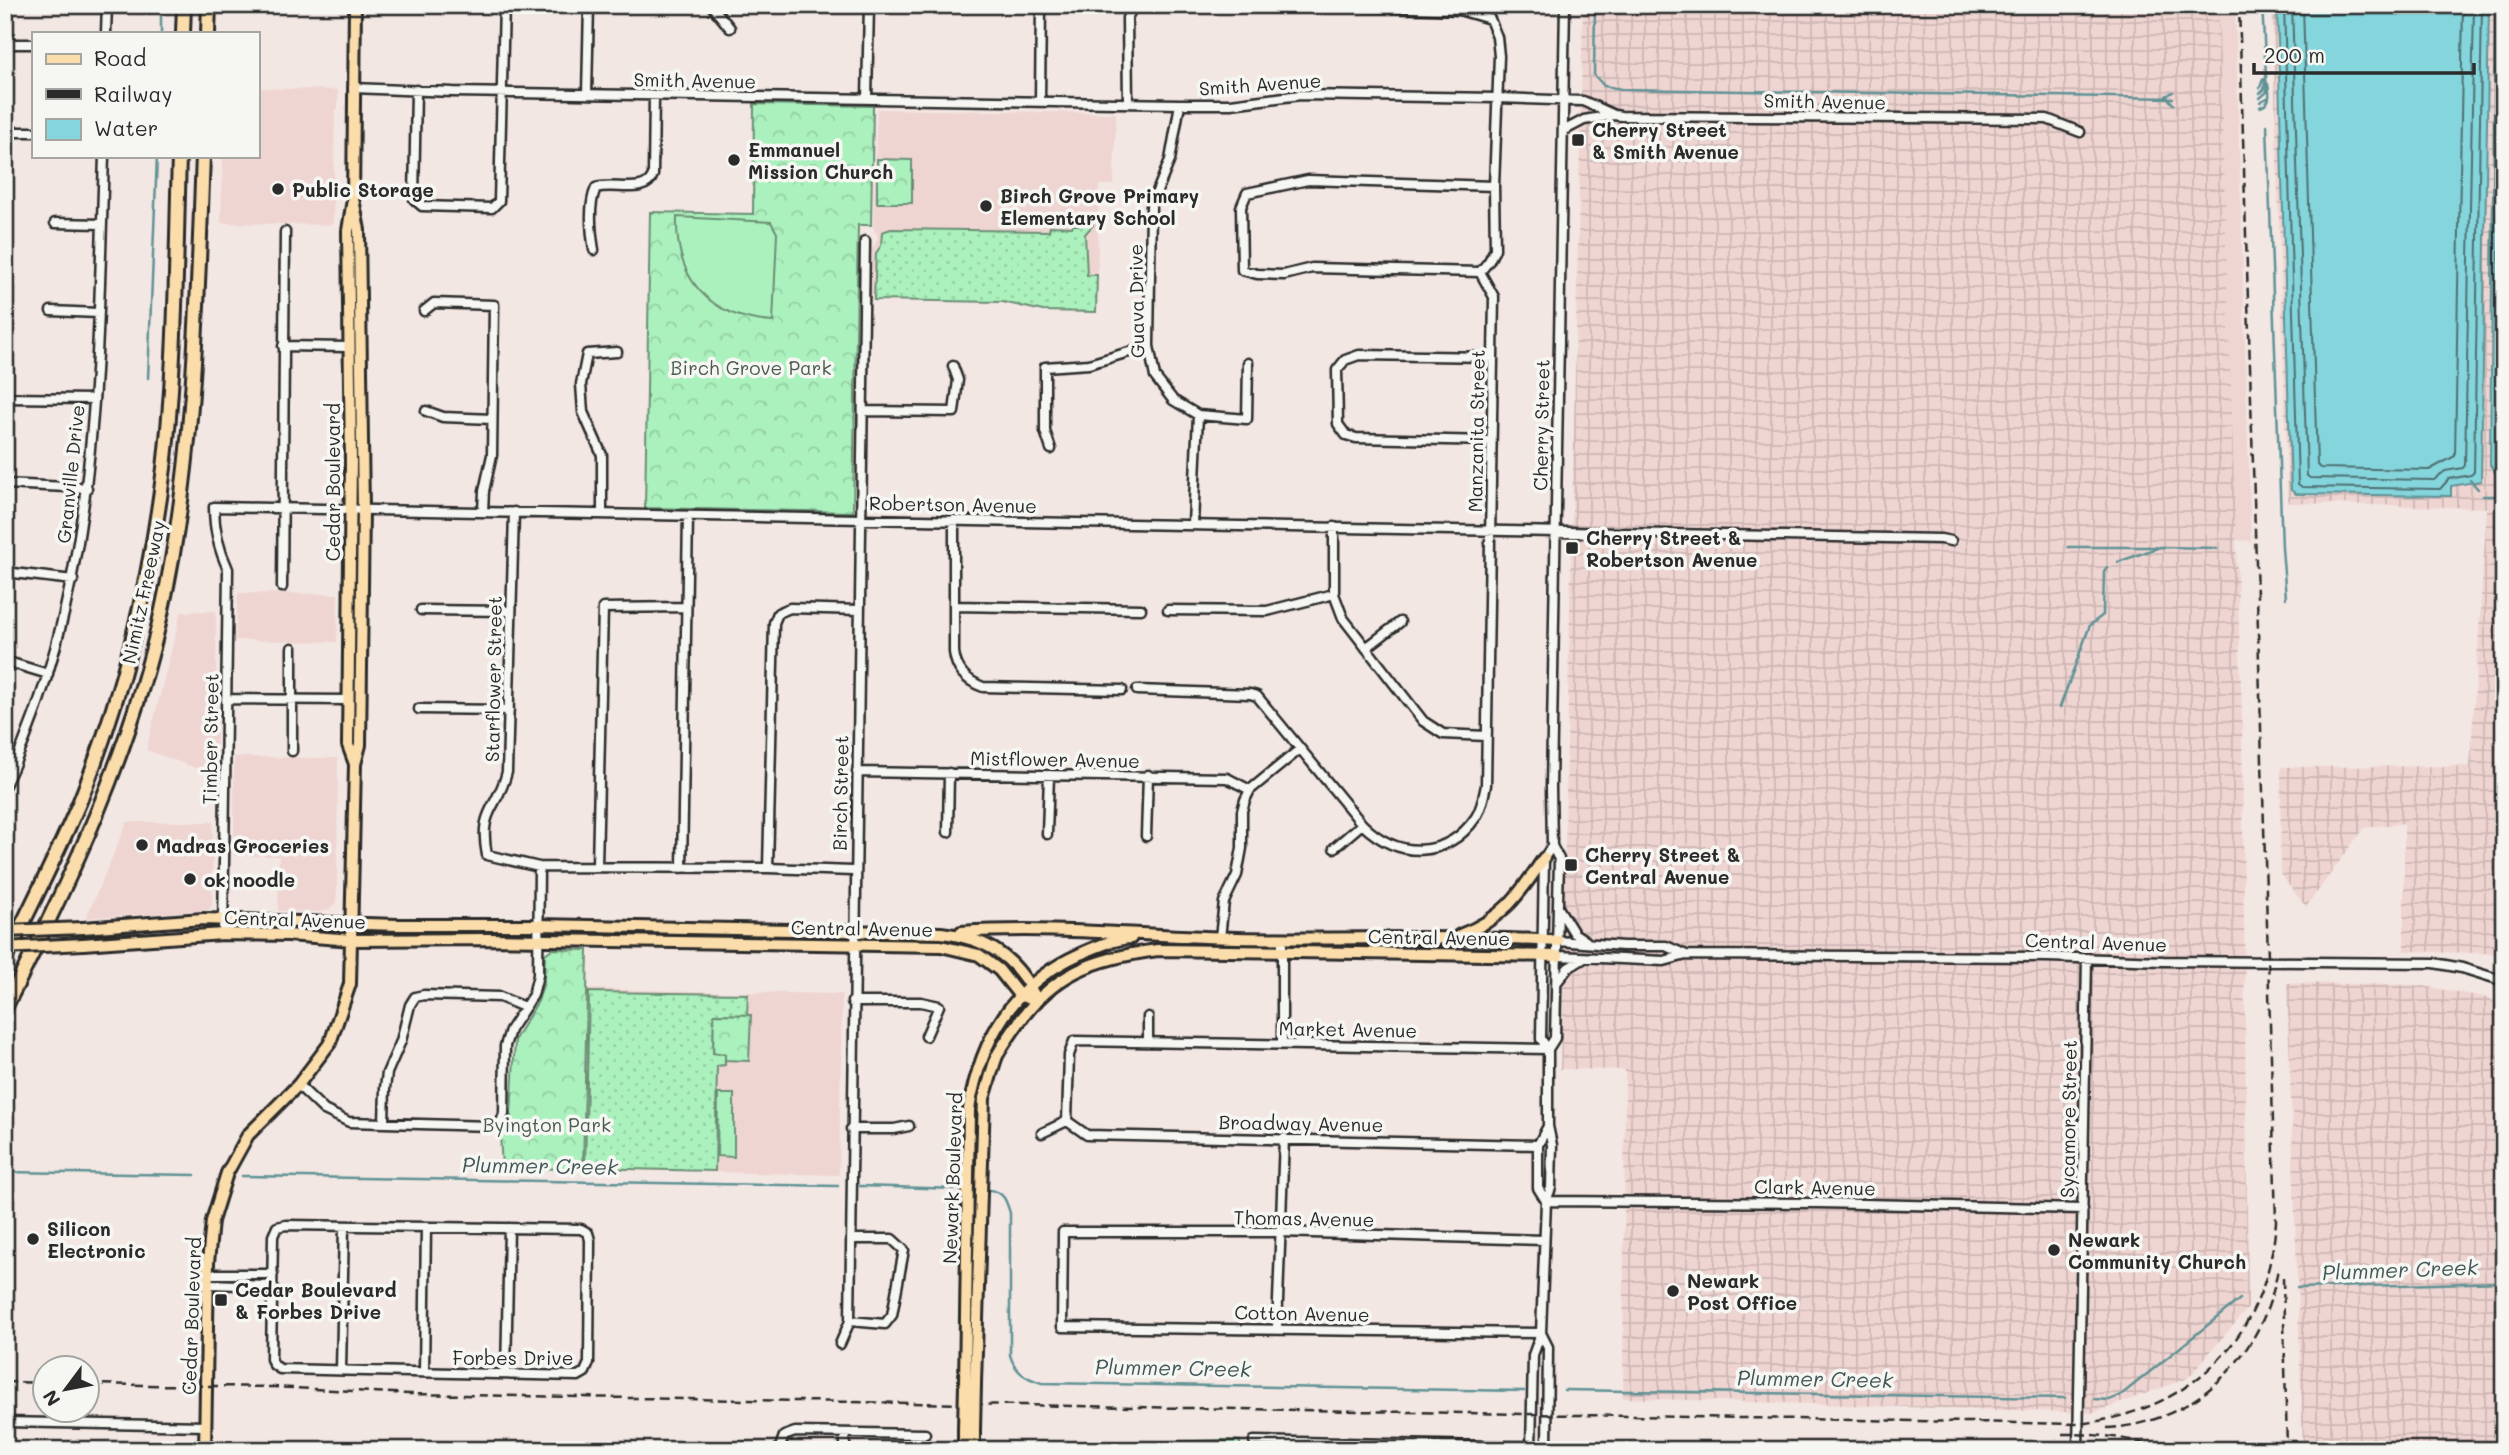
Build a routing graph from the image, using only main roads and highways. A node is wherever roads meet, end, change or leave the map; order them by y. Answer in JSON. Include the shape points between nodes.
{"nodes":[{"id":1,"x":184,"y":5,"type":"edge"},
{"id":2,"x":209,"y":5,"type":"edge"},
{"id":3,"x":355,"y":5,"type":"edge"},
{"id":4,"x":183,"y":32,"type":"edge"},
{"id":5,"x":208,"y":32,"type":"edge"},
{"id":6,"x":179,"y":158,"type":"edge"},
{"id":7,"x":203,"y":158,"type":"edge"},
{"id":8,"x":353,"y":200,"type":"junction"},
{"id":9,"x":355,"y":764,"type":"junction"},
{"id":10,"x":1544,"y":858,"type":"road end"},
{"id":11,"x":352,"y":924,"type":"junction"},
{"id":12,"x":5,"y":931,"type":"edge"},
{"id":13,"x":941,"y":933,"type":"junction"},
{"id":14,"x":1162,"y":936,"type":"junction"},
{"id":15,"x":1220,"y":937,"type":"junction"},
{"id":16,"x":1454,"y":937,"type":"junction"},
{"id":17,"x":352,"y":940,"type":"junction"},
{"id":18,"x":1558,"y":940,"type":"road end"},
{"id":19,"x":5,"y":948,"type":"edge"},
{"id":20,"x":1220,"y":951,"type":"junction"},
{"id":21,"x":1558,"y":956,"type":"road end"},
{"id":22,"x":5,"y":959,"type":"edge"},
{"id":23,"x":1030,"y":985,"type":"junction"},
{"id":24,"x":1019,"y":995,"type":"junction"},
{"id":25,"x":1037,"y":1001,"type":"junction"},
{"id":26,"x":5,"y":1008,"type":"edge"},
{"id":27,"x":970,"y":1383,"type":"junction"},
{"id":28,"x":969,"y":1429,"type":"junction"},
{"id":29,"x":205,"y":1450,"type":"edge"},
{"id":30,"x":964,"y":1450,"type":"edge"},
{"id":31,"x":974,"y":1450,"type":"edge"}],
"edges":[{"from":1,"to":4,"type":"highway"},
{"from":2,"to":5,"type":"highway"},
{"from":3,"to":8,"type":"main road","name":"Cedar Boulevard"},
{"from":6,"to":22,"type":"highway","name":"Nimitz Freeway","via":[[165,453],[140,604],[80,800]]},
{"from":7,"to":26,"type":"highway","name":"Nimitz Freeway","via":[[192,400],[162,610],[145,679],[100,807],[72,875]]},
{"from":8,"to":9,"type":"main road","name":"Cedar Boulevard","via":[[359,230],[363,509],[360,745]]},
{"from":8,"to":9,"type":"main road","name":"Cedar Boulevard","via":[[348,230],[348,745]]},
{"from":9,"to":11,"type":"main road","name":"Cedar Boulevard"},
{"from":10,"to":16,"type":"main road","via":[[1497,917]]},
{"from":11,"to":12,"type":"main road","name":"Central Avenue","bridge":true,"via":[[203,919]]},
{"from":11,"to":13,"type":"main road","name":"Central Avenue"},
{"from":11,"to":17,"type":"main road","name":"Cedar Boulevard"},
{"from":13,"to":14,"type":"main road"},
{"from":13,"to":23,"type":"main road","name":"Central Avenue","via":[[963,936],[1000,953]]},
{"from":14,"to":15,"type":"main road","name":"Central Avenue"},
{"from":14,"to":23,"type":"main road","name":"Newark Boulevard","via":[[1122,938],[1092,948],[1063,961]]},
{"from":15,"to":16,"type":"main road","name":"Central Avenue"},
{"from":15,"to":20,"type":"main road"},
{"from":16,"to":18,"type":"main road","name":"Central Avenue"},
{"from":17,"to":19,"type":"main road","name":"Central Avenue","bridge":true,"via":[[223,934]]},
{"from":17,"to":24,"type":"main road","name":"Central Avenue","via":[[941,946],[979,955],[999,970]]},
{"from":17,"to":29,"type":"main road","name":"Cedar Boulevard","via":[[350,984],[330,1043],[299,1085],[248,1135],[227,1173],[212,1221]]},
{"from":20,"to":21,"type":"main road","name":"Central Avenue"},
{"from":20,"to":25,"type":"main road","name":"Central Avenue","via":[[1119,955],[1073,972]]},
{"from":23,"to":24,"type":"main road","name":"Newark Boulevard"},
{"from":23,"to":25,"type":"main road","name":"Central Avenue"},
{"from":24,"to":25,"type":"main road"},
{"from":24,"to":27,"type":"main road","name":"Newark Boulevard","via":[[984,1049],[969,1109]]},
{"from":25,"to":27,"type":"main road","name":"Newark Boulevard","via":[[998,1055],[984,1098]]},
{"from":27,"to":28,"type":"main road","name":"Newark Boulevard","bridge":true},
{"from":28,"to":30,"type":"main road","name":"Newark Boulevard"},
{"from":28,"to":31,"type":"main road","name":"Newark Boulevard"}]}
